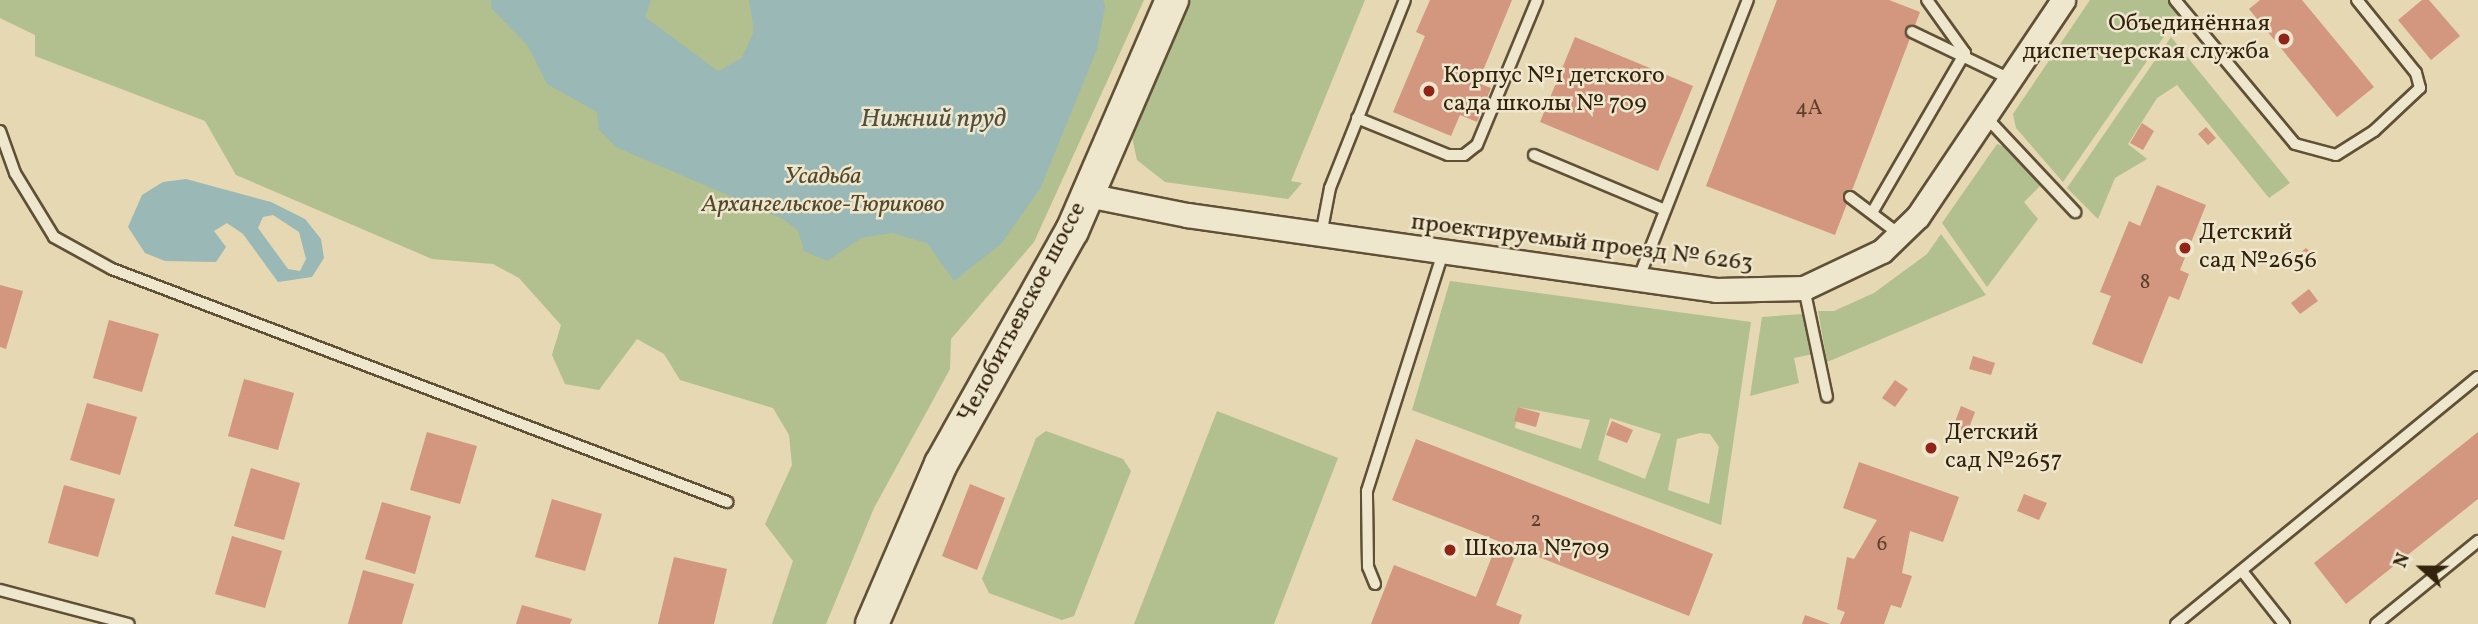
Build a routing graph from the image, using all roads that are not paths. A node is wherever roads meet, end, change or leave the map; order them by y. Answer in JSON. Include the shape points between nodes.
{"nodes":[{"id":1,"x":1172,"y":0,"type":"edge"},
{"id":2,"x":1405,"y":0,"type":"edge"},
{"id":3,"x":1537,"y":0,"type":"edge"},
{"id":4,"x":1748,"y":0,"type":"edge"},
{"id":5,"x":1927,"y":0,"type":"edge"},
{"id":6,"x":2063,"y":0,"type":"edge"},
{"id":7,"x":2175,"y":0,"type":"edge"},
{"id":8,"x":2357,"y":0,"type":"edge"},
{"id":9,"x":1912,"y":32,"type":"dead end"},
{"id":10,"x":1965,"y":53,"type":"junction"},
{"id":11,"x":2010,"y":79,"type":"junction"},
{"id":12,"x":1985,"y":116,"type":"junction"},
{"id":13,"x":1357,"y":118,"type":"junction"},
{"id":14,"x":0,"y":131,"type":"edge"},
{"id":15,"x":1534,"y":155,"type":"dead end"},
{"id":16,"x":1087,"y":195,"type":"junction"},
{"id":17,"x":1850,"y":197,"type":"dead end"},
{"id":18,"x":1665,"y":210,"type":"junction"},
{"id":19,"x":1873,"y":211,"type":"junction"},
{"id":20,"x":2075,"y":212,"type":"dead end"},
{"id":21,"x":1899,"y":234,"type":"junction"},
{"id":22,"x":1321,"y":235,"type":"junction"},
{"id":23,"x":1443,"y":253,"type":"junction"},
{"id":24,"x":1638,"y":280,"type":"junction"},
{"id":25,"x":1804,"y":288,"type":"junction"},
{"id":26,"x":2478,"y":377,"type":"edge"},
{"id":27,"x":1827,"y":397,"type":"dead end"},
{"id":28,"x":727,"y":502,"type":"dead end"},
{"id":29,"x":2478,"y":541,"type":"edge"},
{"id":30,"x":2242,"y":571,"type":"junction"},
{"id":31,"x":1375,"y":584,"type":"dead end"},
{"id":32,"x":0,"y":590,"type":"edge"},
{"id":33,"x":129,"y":624,"type":"edge"},
{"id":34,"x":872,"y":624,"type":"edge"},
{"id":35,"x":2176,"y":624,"type":"edge"},
{"id":36,"x":2284,"y":624,"type":"edge"},
{"id":37,"x":2376,"y":624,"type":"edge"}],
"edges":[{"from":1,"to":16,"type":"street","name":"Челобитьевское шоссе"},
{"from":2,"to":13,"type":"lane"},
{"from":3,"to":13,"type":"lane","via":[[1477,145],[1464,155],[1448,156]]},
{"from":4,"to":18,"type":"lane"},
{"from":5,"to":10,"type":"lane"},
{"from":6,"to":11,"type":"street","name":"проектируемый проезд № 6263"},
{"from":7,"to":8,"type":"lane","via":[[2295,144],[2336,155],[2366,138],[2420,88],[2416,73]]},
{"from":9,"to":10,"type":"lane"},
{"from":10,"to":11,"type":"lane"},
{"from":10,"to":19,"type":"lane"},
{"from":11,"to":12,"type":"street","name":"проектируемый проезд № 6263"},
{"from":12,"to":20,"type":"lane"},
{"from":12,"to":21,"type":"street","name":"проектируемый проезд № 6263"},
{"from":13,"to":22,"type":"lane","via":[[1330,188]]},
{"from":14,"to":28,"type":"lane","via":[[15,173],[54,237],[112,269]]},
{"from":15,"to":18,"type":"lane"},
{"from":16,"to":22,"type":"street","name":"проектируемый проезд № 6263"},
{"from":16,"to":34,"type":"street","name":"Челобитьевское шоссе","via":[[941,464]]},
{"from":17,"to":19,"type":"lane"},
{"from":18,"to":24,"type":"lane"},
{"from":19,"to":21,"type":"lane"},
{"from":21,"to":25,"type":"street","name":"проектируемый проезд № 6263","via":[[1846,273]]},
{"from":22,"to":23,"type":"street","name":"проектируемый проезд № 6263"},
{"from":23,"to":24,"type":"street","name":"проектируемый проезд № 6263"},
{"from":23,"to":31,"type":"lane","via":[[1367,491],[1368,567]]},
{"from":24,"to":25,"type":"street","name":"проектируемый проезд № 6263","via":[[1747,294]]},
{"from":25,"to":27,"type":"lane"},
{"from":26,"to":30,"type":"lane"},
{"from":29,"to":37,"type":"lane"},
{"from":30,"to":35,"type":"lane"},
{"from":30,"to":36,"type":"lane"},
{"from":32,"to":33,"type":"lane"}]}
